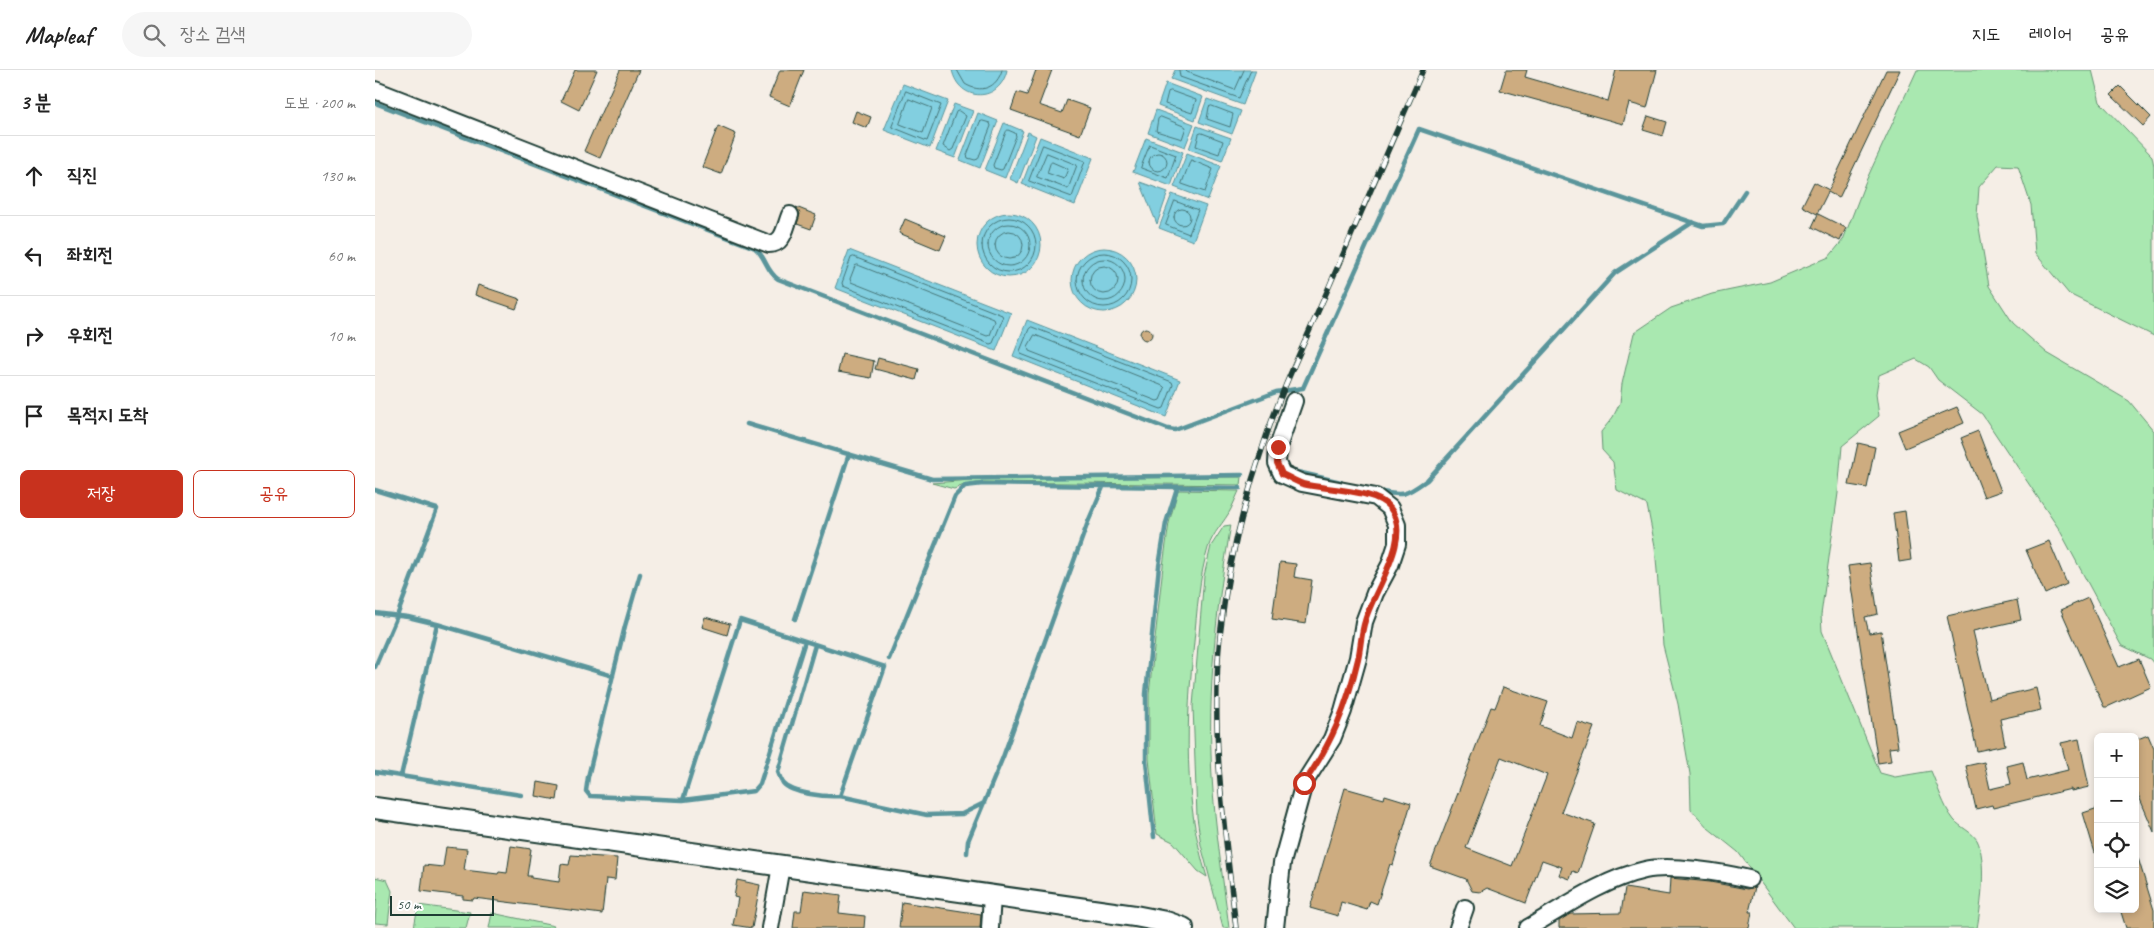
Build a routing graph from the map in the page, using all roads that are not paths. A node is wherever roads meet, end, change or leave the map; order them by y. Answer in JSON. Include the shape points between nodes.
{"nodes":[{"id":1,"x":375,"y":90,"type":"edge"},
{"id":2,"x":789,"y":215,"type":"dead end"},
{"id":3,"x":1294,"y":400,"type":"dead end"},
{"id":4,"x":375,"y":808,"type":"edge"},
{"id":5,"x":781,"y":866,"type":"junction"},
{"id":6,"x":1749,"y":879,"type":"dead end"},
{"id":7,"x":992,"y":896,"type":"junction"},
{"id":8,"x":1465,"y":908,"type":"dead end"},
{"id":9,"x":769,"y":928,"type":"edge"},
{"id":10,"x":989,"y":928,"type":"edge"},
{"id":11,"x":1183,"y":928,"type":"edge"},
{"id":12,"x":1275,"y":928,"type":"edge"},
{"id":13,"x":1458,"y":928,"type":"edge"},
{"id":14,"x":1528,"y":928,"type":"edge"}],
"edges":[{"from":1,"to":2,"type":"street","via":[[769,244],[780,240]]},
{"from":3,"to":12,"type":"street","via":[[1278,447],[1277,463],[1282,474],[1302,484],[1376,498],[1390,508],[1397,525],[1397,544],[1364,622],[1358,658],[1335,732],[1304,783],[1282,864]]},
{"from":4,"to":5,"type":"street"},
{"from":5,"to":7,"type":"street"},
{"from":5,"to":9,"type":"street"},
{"from":6,"to":14,"type":"street","via":[[1665,868],[1646,870],[1613,881]]},
{"from":7,"to":10,"type":"street"},
{"from":7,"to":11,"type":"street","via":[[1135,916]]},
{"from":8,"to":13,"type":"street"}]}
